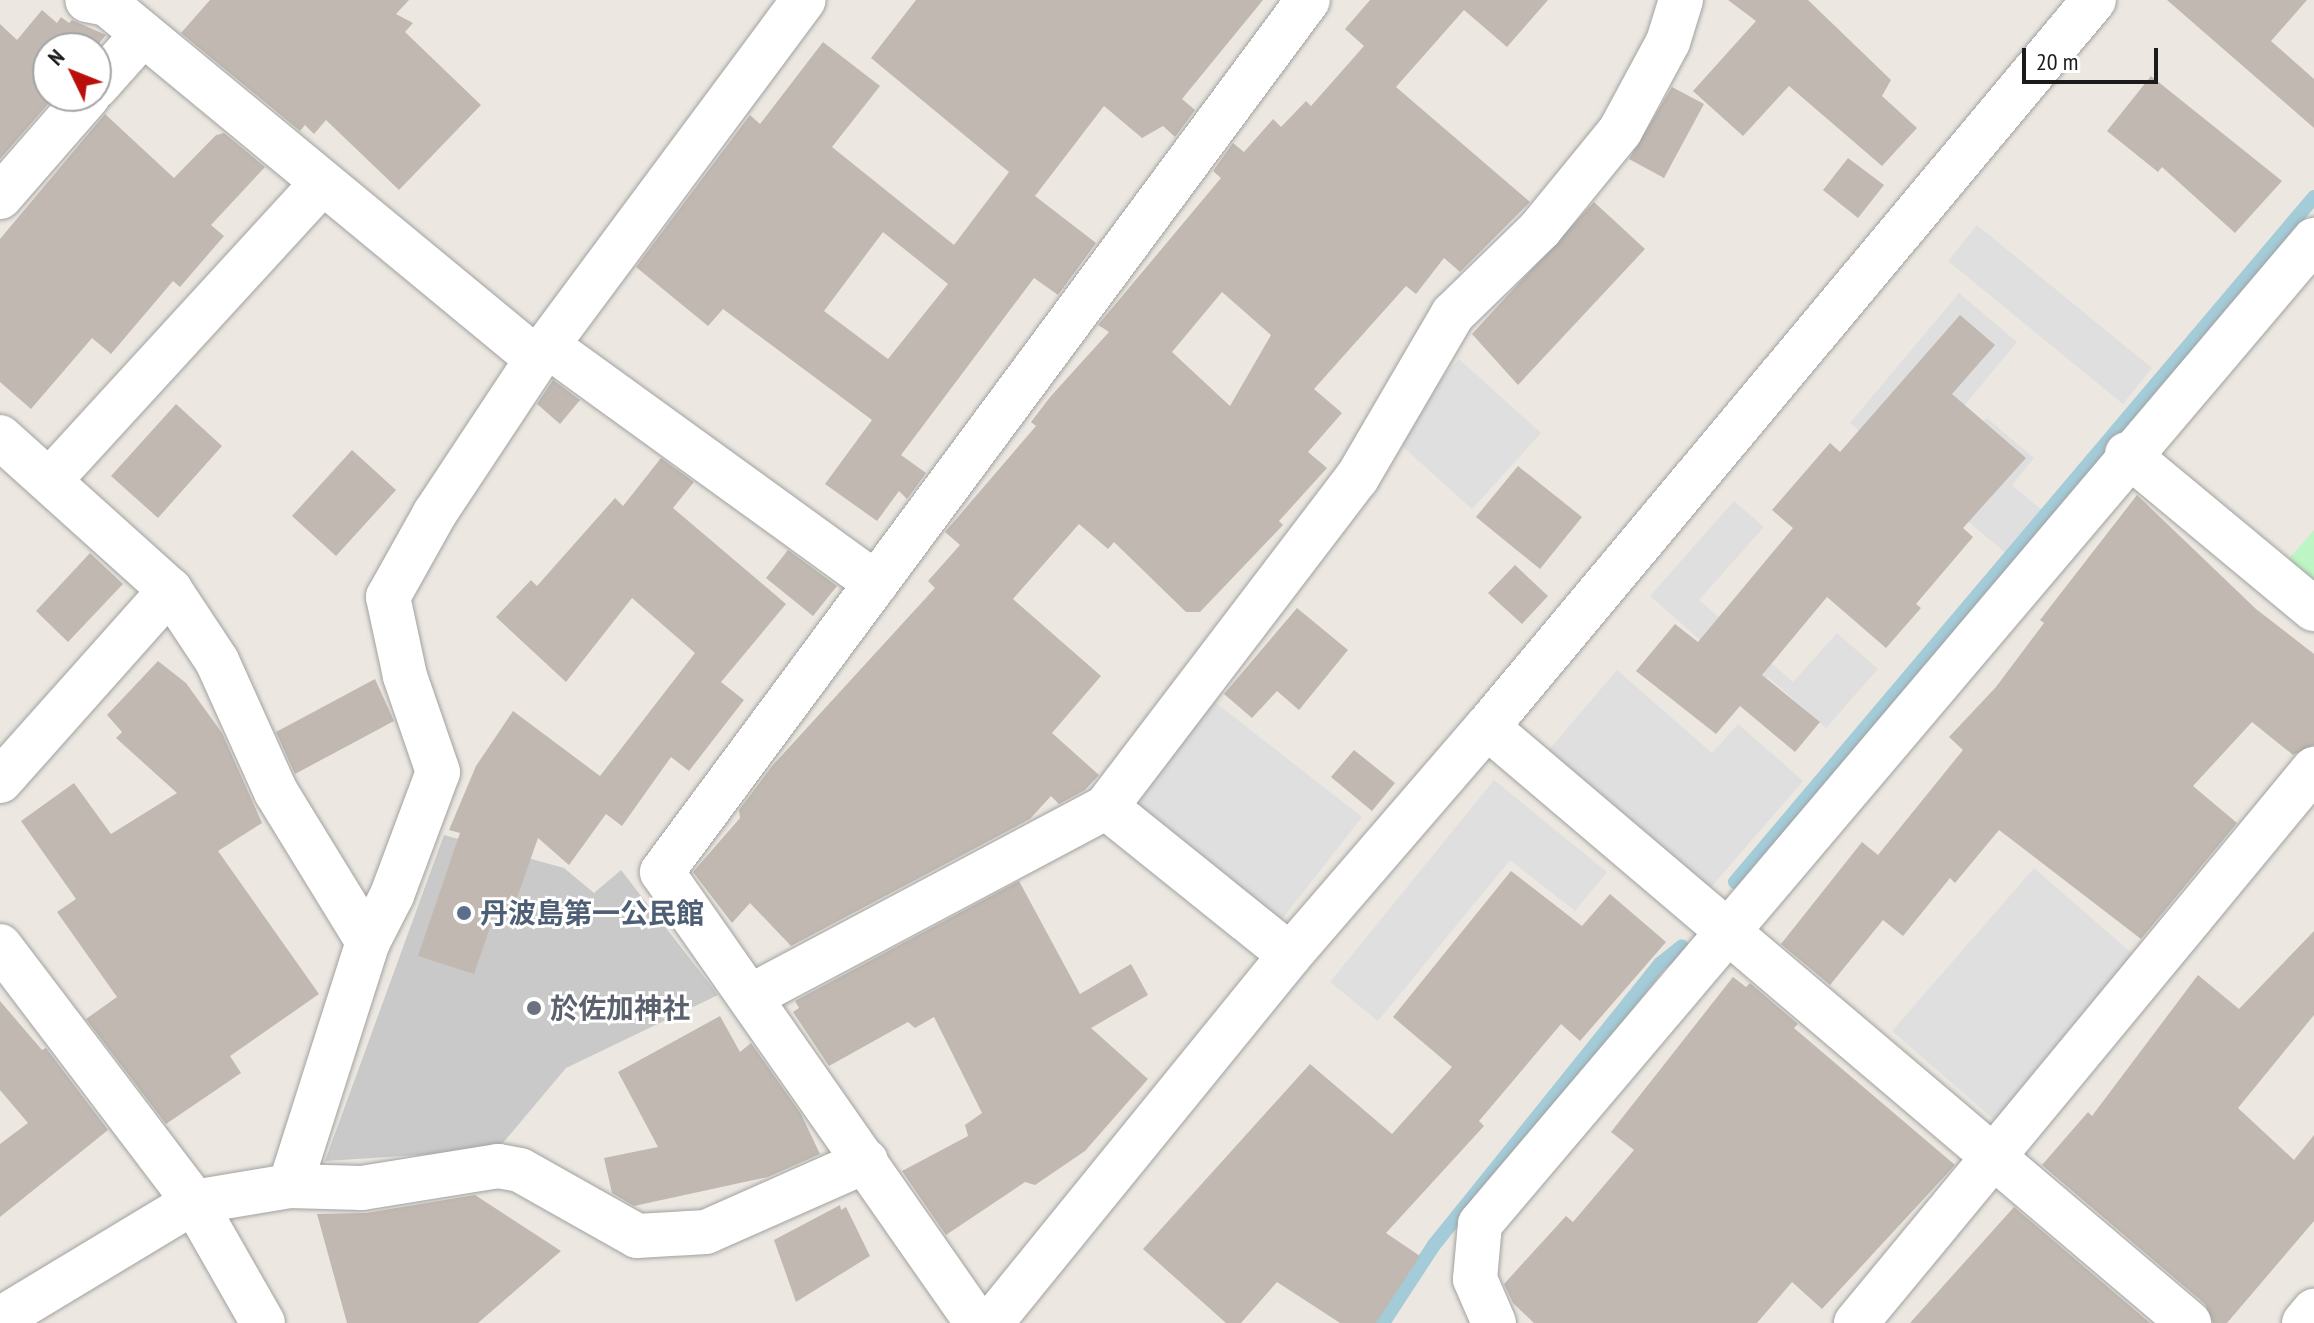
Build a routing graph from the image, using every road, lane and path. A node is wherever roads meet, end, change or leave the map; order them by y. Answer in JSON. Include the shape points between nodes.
{"nodes":[{"id":1,"x":87,"y":0,"type":"edge"},
{"id":2,"x":804,"y":0,"type":"edge"},
{"id":3,"x":1308,"y":0,"type":"edge"},
{"id":4,"x":1681,"y":0,"type":"edge"},
{"id":5,"x":2094,"y":0,"type":"edge"},
{"id":6,"x":143,"y":34,"type":"junction"},
{"id":7,"x":112,"y":69,"type":"edge"},
{"id":8,"x":74,"y":112,"type":"edge"},
{"id":9,"x":321,"y":184,"type":"junction"},
{"id":10,"x":0,"y":197,"type":"edge"},
{"id":11,"x":2314,"y":240,"type":"edge"},
{"id":12,"x":542,"y":352,"type":"junction"},
{"id":13,"x":0,"y":437,"type":"edge"},
{"id":14,"x":2127,"y":454,"type":"junction"},
{"id":15,"x":50,"y":480,"type":"junction"},
{"id":16,"x":876,"y":583,"type":"junction"},
{"id":17,"x":170,"y":590,"type":"junction"},
{"id":18,"x":2314,"y":609,"type":"edge"},
{"id":19,"x":1487,"y":727,"type":"junction"},
{"id":20,"x":2314,"y":769,"type":"edge"},
{"id":21,"x":0,"y":781,"type":"edge"},
{"id":22,"x":1106,"y":807,"type":"junction"},
{"id":23,"x":1726,"y":929,"type":"junction"},
{"id":24,"x":368,"y":942,"type":"junction"},
{"id":25,"x":0,"y":946,"type":"edge"},
{"id":26,"x":1290,"y":955,"type":"junction"},
{"id":27,"x":753,"y":995,"type":"junction"},
{"id":28,"x":1995,"y":1160,"type":"junction"},
{"id":29,"x":866,"y":1161,"type":"junction"},
{"id":30,"x":290,"y":1186,"type":"junction"},
{"id":31,"x":194,"y":1202,"type":"junction"},
{"id":32,"x":2314,"y":1311,"type":"edge"},
{"id":33,"x":0,"y":1319,"type":"edge"},
{"id":34,"x":263,"y":1323,"type":"edge"},
{"id":35,"x":977,"y":1323,"type":"edge"},
{"id":36,"x":991,"y":1323,"type":"edge"},
{"id":37,"x":1494,"y":1323,"type":"edge"},
{"id":38,"x":1856,"y":1323,"type":"edge"},
{"id":39,"x":2189,"y":1323,"type":"edge"},
{"id":40,"x":2304,"y":1323,"type":"edge"}],
"edges":[{"from":1,"to":6,"type":"street","via":[[107,4]]},
{"from":2,"to":12,"type":"street"},
{"from":3,"to":16,"type":"street"},
{"from":4,"to":22,"type":"street","via":[[1668,42],[1620,131],[1540,229],[1453,314],[1357,478]]},
{"from":5,"to":19,"type":"street"},
{"from":6,"to":7,"type":"street"},
{"from":6,"to":9,"type":"street"},
{"from":8,"to":10,"type":"street"},
{"from":9,"to":12,"type":"street"},
{"from":9,"to":15,"type":"street"},
{"from":11,"to":14,"type":"street"},
{"from":12,"to":16,"type":"street"},
{"from":12,"to":24,"type":"street","via":[[435,513],[388,597],[405,676],[438,772],[392,895]]},
{"from":13,"to":15,"type":"street"},
{"from":14,"to":18,"type":"street"},
{"from":14,"to":23,"type":"street"},
{"from":15,"to":17,"type":"street"},
{"from":16,"to":27,"type":"street","via":[[662,872]]},
{"from":17,"to":21,"type":"street"},
{"from":17,"to":24,"type":"street","via":[[217,661],[276,792]]},
{"from":19,"to":23,"type":"street"},
{"from":19,"to":26,"type":"street"},
{"from":20,"to":28,"type":"street"},
{"from":22,"to":26,"type":"street"},
{"from":22,"to":27,"type":"street"},
{"from":23,"to":28,"type":"street"},
{"from":23,"to":37,"type":"street","via":[[1480,1224],[1475,1279]]},
{"from":24,"to":30,"type":"street"},
{"from":25,"to":31,"type":"street"},
{"from":26,"to":36,"type":"street"},
{"from":27,"to":29,"type":"street"},
{"from":28,"to":38,"type":"street"},
{"from":28,"to":39,"type":"street"},
{"from":29,"to":30,"type":"street","via":[[706,1232],[637,1236],[520,1170],[498,1166],[362,1188]]},
{"from":29,"to":35,"type":"street"},
{"from":30,"to":31,"type":"street"},
{"from":31,"to":33,"type":"street"},
{"from":31,"to":34,"type":"street"},
{"from":32,"to":40,"type":"street"}]}
